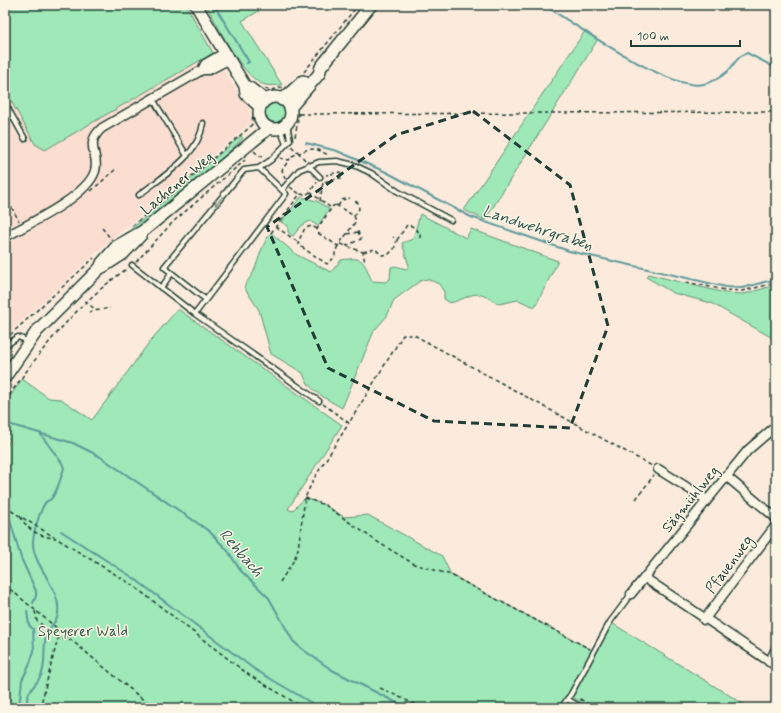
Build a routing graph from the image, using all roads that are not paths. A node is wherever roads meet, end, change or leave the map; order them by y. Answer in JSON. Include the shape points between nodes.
{"nodes":[{"id":1,"x":196,"y":5,"type":"edge"},
{"id":2,"x":371,"y":5,"type":"edge"},
{"id":3,"x":226,"y":57,"type":"junction"},
{"id":4,"x":153,"y":99,"type":"junction"},
{"id":5,"x":5,"y":102,"type":"edge"},
{"id":6,"x":263,"y":104,"type":"junction"},
{"id":7,"x":290,"y":107,"type":"junction"},
{"id":8,"x":203,"y":123,"type":"dead end"},
{"id":9,"x":274,"y":126,"type":"junction"},
{"id":10,"x":25,"y":139,"type":"dead end"},
{"id":11,"x":286,"y":144,"type":"junction"},
{"id":12,"x":187,"y":156,"type":"junction"},
{"id":13,"x":308,"y":165,"type":"junction"},
{"id":14,"x":259,"y":168,"type":"junction"},
{"id":15,"x":320,"y":177,"type":"road end"},
{"id":16,"x":282,"y":190,"type":"junction"},
{"id":17,"x":139,"y":195,"type":"dead end"},
{"id":18,"x":451,"y":220,"type":"dead end"},
{"id":19,"x":5,"y":237,"type":"edge"},
{"id":20,"x":132,"y":265,"type":"road end"},
{"id":21,"x":171,"y":274,"type":"junction"},
{"id":22,"x":161,"y":288,"type":"junction"},
{"id":23,"x":205,"y":299,"type":"junction"},
{"id":24,"x":195,"y":314,"type":"junction"},
{"id":25,"x":23,"y":339,"type":"dead end"},
{"id":26,"x":5,"y":346,"type":"edge"},
{"id":27,"x":5,"y":377,"type":"edge"},
{"id":28,"x":320,"y":402,"type":"road end"},
{"id":29,"x":776,"y":426,"type":"edge"},
{"id":30,"x":658,"y":469,"type":"road end"},
{"id":31,"x":726,"y":476,"type":"junction"},
{"id":32,"x":708,"y":500,"type":"junction"},
{"id":33,"x":776,"y":518,"type":"edge"},
{"id":34,"x":776,"y":525,"type":"edge"},
{"id":35,"x":645,"y":578,"type":"junction"},
{"id":36,"x":631,"y":594,"type":"joint"},
{"id":37,"x":704,"y":620,"type":"junction"},
{"id":38,"x":776,"y":649,"type":"edge"},
{"id":39,"x":773,"y":664,"type":"edge"},
{"id":40,"x":567,"y":699,"type":"junction"},
{"id":41,"x":561,"y":708,"type":"edge"},
{"id":42,"x":582,"y":708,"type":"edge"}],
"edges":[{"from":1,"to":3,"type":"main road"},
{"from":2,"to":7,"type":"main road","via":[[320,67],[319,74]]},
{"from":3,"to":4,"type":"street","via":[[209,70],[202,70]]},
{"from":3,"to":6,"type":"main road","via":[[245,86],[251,89]]},
{"from":4,"to":12,"type":"lane"},
{"from":4,"to":19,"type":"street","via":[[97,133],[92,147],[95,171],[90,180],[65,202]]},
{"from":5,"to":10,"type":"lane"},
{"from":6,"to":7,"type":"main road","via":[[274,98]]},
{"from":6,"to":9,"type":"main road","via":[[259,115]]},
{"from":7,"to":9,"type":"main road","via":[[290,116]]},
{"from":8,"to":12,"type":"lane","via":[[202,134]]},
{"from":9,"to":11,"type":"lane"},
{"from":9,"to":11,"type":"lane","via":[[290,140]]},
{"from":9,"to":27,"type":"main road","name":"Lachener Weg","via":[[236,157],[230,158],[143,231],[141,237],[123,254],[100,268],[36,331]]},
{"from":11,"to":14,"type":"lane"},
{"from":12,"to":17,"type":"lane"},
{"from":13,"to":15,"type":"lane"},
{"from":13,"to":16,"type":"lane","via":[[299,170]]},
{"from":13,"to":18,"type":"lane","via":[[338,161],[354,165]]},
{"from":14,"to":16,"type":"lane"},
{"from":14,"to":21,"type":"lane","one_way":true,"via":[[244,170],[164,268]]},
{"from":16,"to":23,"type":"lane","via":[[286,194]]},
{"from":20,"to":22,"type":"lane"},
{"from":21,"to":22,"type":"lane"},
{"from":21,"to":23,"type":"lane"},
{"from":22,"to":24,"type":"lane"},
{"from":23,"to":24,"type":"lane"},
{"from":24,"to":28,"type":"lane"},
{"from":25,"to":26,"type":"lane","via":[[18,337]]},
{"from":29,"to":31,"type":"street","name":"Sägmühlweg","via":[[748,450]]},
{"from":30,"to":32,"type":"street"},
{"from":31,"to":32,"type":"street","name":"Sägmühlweg"},
{"from":31,"to":33,"type":"street"},
{"from":32,"to":35,"type":"street","name":"Sägmühlweg"},
{"from":34,"to":37,"type":"street","name":"Pfauenweg"},
{"from":35,"to":36,"type":"street","name":"Sägmühlweg"},
{"from":35,"to":37,"type":"street"},
{"from":36,"to":40,"type":"lane","via":[[610,622]]},
{"from":37,"to":39,"type":"street"},
{"from":38,"to":39,"type":"street"},
{"from":40,"to":41,"type":"lane"},
{"from":40,"to":42,"type":"lane"}]}
